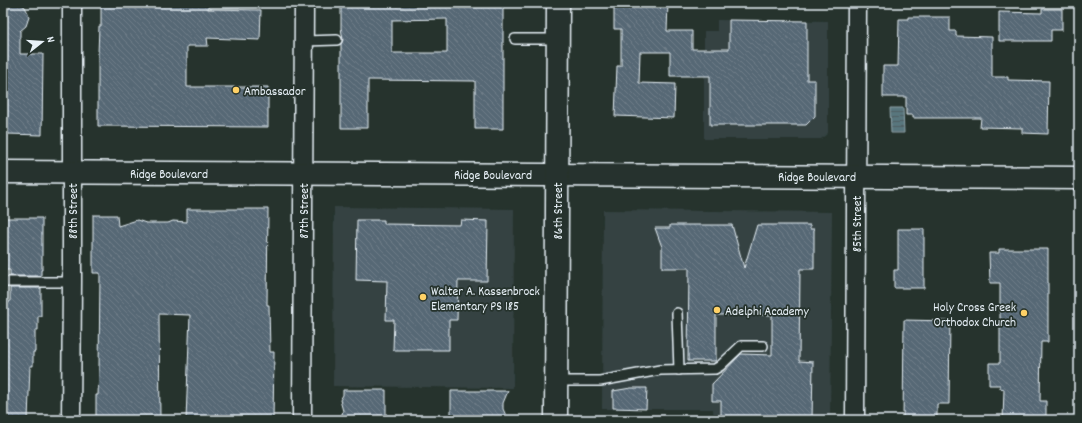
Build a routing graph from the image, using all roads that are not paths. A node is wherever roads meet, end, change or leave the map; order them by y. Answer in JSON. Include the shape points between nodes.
{"nodes":[{"id":1,"x":72,"y":3,"type":"edge"},
{"id":2,"x":304,"y":3,"type":"edge"},
{"id":3,"x":558,"y":3,"type":"edge"},
{"id":4,"x":857,"y":3,"type":"edge"},
{"id":5,"x":515,"y":39,"type":"dead end"},
{"id":6,"x":557,"y":39,"type":"junction"},
{"id":7,"x":337,"y":40,"type":"dead end"},
{"id":8,"x":304,"y":41,"type":"junction"},
{"id":9,"x":3,"y":172,"type":"edge"},
{"id":10,"x":71,"y":172,"type":"junction"},
{"id":11,"x":303,"y":173,"type":"junction"},
{"id":12,"x":557,"y":175,"type":"junction"},
{"id":13,"x":856,"y":176,"type":"junction"},
{"id":14,"x":1079,"y":178,"type":"edge"},
{"id":15,"x":3,"y":282,"type":"edge"},
{"id":16,"x":72,"y":282,"type":"junction"},
{"id":17,"x":677,"y":313,"type":"dead end"},
{"id":18,"x":763,"y":346,"type":"dead end"},
{"id":19,"x":679,"y":370,"type":"junction"},
{"id":20,"x":556,"y":381,"type":"junction"},
{"id":21,"x":71,"y":420,"type":"edge"},
{"id":22,"x":302,"y":420,"type":"edge"},
{"id":23,"x":556,"y":420,"type":"edge"},
{"id":24,"x":855,"y":420,"type":"edge"}],
"edges":[{"from":1,"to":10,"type":"street","name":"88th Street"},
{"from":2,"to":8,"type":"street","name":"87th Street"},
{"from":3,"to":6,"type":"street","name":"86th Street"},
{"from":4,"to":13,"type":"street","name":"85th Street"},
{"from":5,"to":6,"type":"lane"},
{"from":6,"to":12,"type":"street","name":"86th Street"},
{"from":7,"to":8,"type":"lane"},
{"from":8,"to":11,"type":"street","name":"87th Street"},
{"from":9,"to":10,"type":"street","name":"Ridge Boulevard"},
{"from":10,"to":11,"type":"street","name":"Ridge Boulevard"},
{"from":10,"to":16,"type":"street","name":"88th Street"},
{"from":11,"to":12,"type":"street","name":"Ridge Boulevard"},
{"from":11,"to":22,"type":"street","name":"87th Street"},
{"from":12,"to":13,"type":"street","name":"Ridge Boulevard"},
{"from":12,"to":20,"type":"street","name":"86th Street"},
{"from":13,"to":14,"type":"street","name":"Ridge Boulevard"},
{"from":13,"to":24,"type":"street","name":"85th Street"},
{"from":15,"to":16,"type":"lane"},
{"from":16,"to":21,"type":"street","name":"88th Street"},
{"from":17,"to":19,"type":"lane"},
{"from":18,"to":19,"type":"lane","via":[[741,346],[715,369]]},
{"from":19,"to":20,"type":"lane","via":[[649,372],[600,381]]},
{"from":20,"to":23,"type":"street","name":"86th Street"}]}
